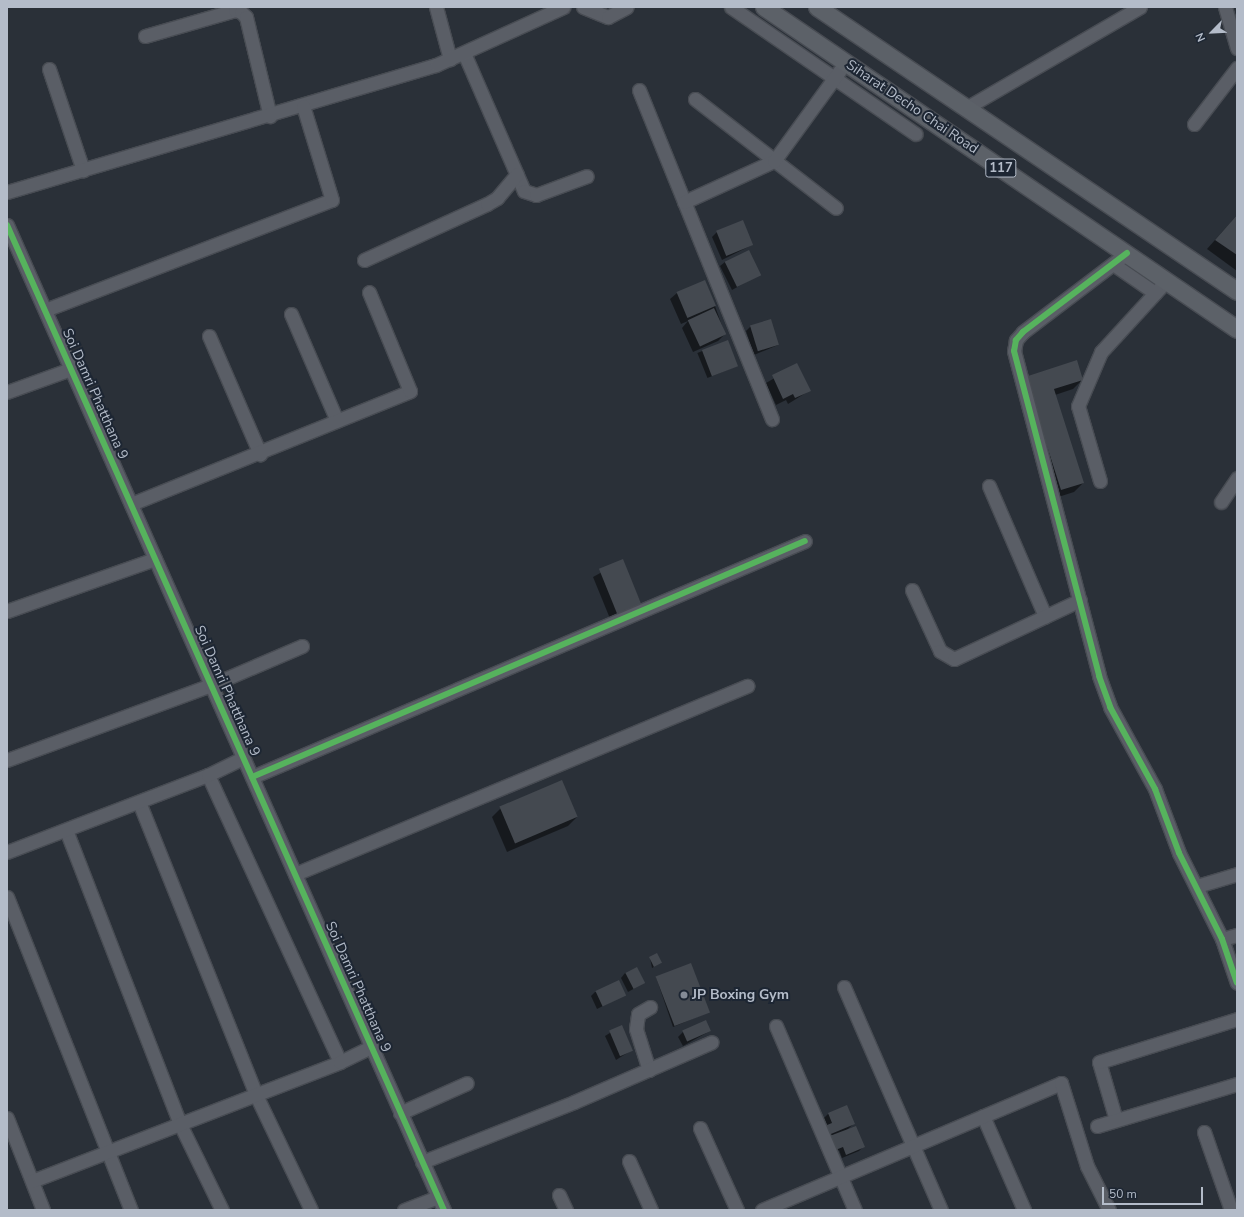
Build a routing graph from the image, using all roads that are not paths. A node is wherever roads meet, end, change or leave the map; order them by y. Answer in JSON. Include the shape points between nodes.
{"nodes":[{"id":1,"x":436,"y":7,"type":"edge"},
{"id":2,"x":563,"y":7,"type":"edge"},
{"id":3,"x":583,"y":7,"type":"edge"},
{"id":4,"x":627,"y":7,"type":"edge"},
{"id":5,"x":731,"y":7,"type":"edge"},
{"id":6,"x":764,"y":7,"type":"edge"},
{"id":7,"x":817,"y":7,"type":"edge"},
{"id":8,"x":1140,"y":7,"type":"edge"},
{"id":9,"x":1225,"y":7,"type":"edge"},
{"id":10,"x":781,"y":18,"type":"junction"},
{"id":11,"x":772,"y":33,"type":"junction"},
{"id":12,"x":144,"y":36,"type":"dead end"},
{"id":13,"x":1237,"y":48,"type":"edge"},
{"id":14,"x":464,"y":53,"type":"junction"},
{"id":15,"x":450,"y":59,"type":"junction"},
{"id":16,"x":845,"y":62,"type":"junction"},
{"id":17,"x":1237,"y":68,"type":"edge"},
{"id":18,"x":49,"y":69,"type":"dead end"},
{"id":19,"x":835,"y":77,"type":"junction"},
{"id":20,"x":639,"y":90,"type":"dead end"},
{"id":21,"x":695,"y":98,"type":"dead end"},
{"id":22,"x":303,"y":106,"type":"junction"},
{"id":23,"x":966,"y":108,"type":"junction"},
{"id":24,"x":270,"y":116,"type":"junction"},
{"id":25,"x":1194,"y":124,"type":"dead end"},
{"id":26,"x":916,"y":134,"type":"dead end"},
{"id":27,"x":774,"y":161,"type":"junction"},
{"id":28,"x":83,"y":170,"type":"junction"},
{"id":29,"x":517,"y":174,"type":"junction"},
{"id":30,"x":587,"y":176,"type":"dead end"},
{"id":31,"x":7,"y":192,"type":"edge"},
{"id":32,"x":684,"y":202,"type":"junction"},
{"id":33,"x":836,"y":208,"type":"dead end"},
{"id":34,"x":7,"y":225,"type":"edge"},
{"id":35,"x":1127,"y":253,"type":"junction"},
{"id":36,"x":13,"y":254,"type":"edge"},
{"id":37,"x":364,"y":260,"type":"dead end"},
{"id":38,"x":1113,"y":264,"type":"junction"},
{"id":39,"x":1166,"y":280,"type":"junction"},
{"id":40,"x":1237,"y":291,"type":"edge"},
{"id":41,"x":369,"y":292,"type":"dead end"},
{"id":42,"x":1155,"y":292,"type":"junction"},
{"id":43,"x":45,"y":310,"type":"junction"},
{"id":44,"x":291,"y":314,"type":"dead end"},
{"id":45,"x":1237,"y":329,"type":"edge"},
{"id":46,"x":209,"y":336,"type":"dead end"},
{"id":47,"x":71,"y":368,"type":"junction"},
{"id":48,"x":7,"y":392,"type":"edge"},
{"id":49,"x":772,"y":419,"type":"dead end"},
{"id":50,"x":337,"y":421,"type":"junction"},
{"id":51,"x":260,"y":454,"type":"junction"},
{"id":52,"x":1237,"y":478,"type":"edge"},
{"id":53,"x":1100,"y":482,"type":"dead end"},
{"id":54,"x":989,"y":486,"type":"dead end"},
{"id":55,"x":1221,"y":502,"type":"dead end"},
{"id":56,"x":131,"y":504,"type":"junction"},
{"id":57,"x":805,"y":541,"type":"dead end"},
{"id":58,"x":155,"y":559,"type":"junction"},
{"id":59,"x":912,"y":590,"type":"dead end"},
{"id":60,"x":1080,"y":600,"type":"junction"},
{"id":61,"x":7,"y":611,"type":"edge"},
{"id":62,"x":1045,"y":616,"type":"junction"},
{"id":63,"x":302,"y":646,"type":"dead end"},
{"id":64,"x":211,"y":685,"type":"junction"},
{"id":65,"x":747,"y":686,"type":"dead end"},
{"id":66,"x":243,"y":758,"type":"junction"},
{"id":67,"x":7,"y":760,"type":"edge"},
{"id":68,"x":208,"y":775,"type":"junction"},
{"id":69,"x":252,"y":777,"type":"junction"},
{"id":70,"x":139,"y":802,"type":"junction"},
{"id":71,"x":66,"y":830,"type":"junction"},
{"id":72,"x":7,"y":852,"type":"edge"},
{"id":73,"x":295,"y":874,"type":"junction"},
{"id":74,"x":1237,"y":874,"type":"edge"},
{"id":75,"x":1197,"y":886,"type":"junction"},
{"id":76,"x":7,"y":897,"type":"edge"},
{"id":77,"x":1237,"y":935,"type":"edge"},
{"id":78,"x":1222,"y":939,"type":"junction"},
{"id":79,"x":1237,"y":983,"type":"edge"},
{"id":80,"x":844,"y":987,"type":"dead end"},
{"id":81,"x":650,"y":1008,"type":"dead end"},
{"id":82,"x":1237,"y":1019,"type":"edge"},
{"id":83,"x":776,"y":1026,"type":"dead end"},
{"id":84,"x":712,"y":1042,"type":"dead end"},
{"id":85,"x":371,"y":1047,"type":"junction"},
{"id":86,"x":340,"y":1062,"type":"junction"},
{"id":87,"x":649,"y":1070,"type":"junction"},
{"id":88,"x":467,"y":1083,"type":"dead end"},
{"id":89,"x":1237,"y":1084,"type":"edge"},
{"id":90,"x":256,"y":1095,"type":"junction"},
{"id":91,"x":400,"y":1113,"type":"junction"},
{"id":92,"x":983,"y":1116,"type":"junction"},
{"id":93,"x":7,"y":1118,"type":"edge"},
{"id":94,"x":1116,"y":1120,"type":"junction"},
{"id":95,"x":180,"y":1124,"type":"junction"},
{"id":96,"x":1097,"y":1126,"type":"dead end"},
{"id":97,"x":700,"y":1128,"type":"dead end"},
{"id":98,"x":1204,"y":1132,"type":"dead end"},
{"id":99,"x":912,"y":1146,"type":"junction"},
{"id":100,"x":108,"y":1152,"type":"junction"},
{"id":101,"x":629,"y":1161,"type":"dead end"},
{"id":102,"x":422,"y":1162,"type":"junction"},
{"id":103,"x":840,"y":1177,"type":"junction"},
{"id":104,"x":32,"y":1181,"type":"junction"},
{"id":105,"x":559,"y":1196,"type":"dead end"},
{"id":106,"x":438,"y":1197,"type":"junction"},
{"id":107,"x":44,"y":1210,"type":"edge"},
{"id":108,"x":131,"y":1210,"type":"edge"},
{"id":109,"x":222,"y":1210,"type":"edge"},
{"id":110,"x":311,"y":1210,"type":"edge"},
{"id":111,"x":404,"y":1210,"type":"edge"},
{"id":112,"x":444,"y":1210,"type":"edge"},
{"id":113,"x":566,"y":1210,"type":"edge"},
{"id":114,"x":651,"y":1210,"type":"edge"},
{"id":115,"x":737,"y":1210,"type":"edge"},
{"id":116,"x":762,"y":1210,"type":"edge"},
{"id":117,"x":855,"y":1210,"type":"edge"},
{"id":118,"x":941,"y":1210,"type":"edge"},
{"id":119,"x":1024,"y":1210,"type":"edge"},
{"id":120,"x":1108,"y":1210,"type":"edge"},
{"id":121,"x":1231,"y":1210,"type":"edge"}],
"edges":[{"from":1,"to":15,"type":"street"},
{"from":2,"to":14,"type":"street"},
{"from":3,"to":4,"type":"street","via":[[608,17]]},
{"from":5,"to":11,"type":"street"},
{"from":6,"to":10,"type":"main road","name":"Siharat Decho Chai Road","number":"117"},
{"from":7,"to":23,"type":"main road","number":"117"},
{"from":8,"to":23,"type":"street"},
{"from":9,"to":13,"type":"street"},
{"from":10,"to":11,"type":"street"},
{"from":10,"to":16,"type":"main road","name":"Siharat Decho Chai Road","number":"117"},
{"from":11,"to":19,"type":"street"},
{"from":12,"to":24,"type":"street","via":[[235,10],[241,12],[246,17]]},
{"from":14,"to":15,"type":"street"},
{"from":14,"to":29,"type":"street"},
{"from":15,"to":22,"type":"street"},
{"from":16,"to":19,"type":"street"},
{"from":16,"to":35,"type":"main road","name":"Siharat Decho Chai Road","number":"117"},
{"from":17,"to":25,"type":"street"},
{"from":18,"to":28,"type":"street"},
{"from":19,"to":26,"type":"street"},
{"from":19,"to":27,"type":"street"},
{"from":20,"to":32,"type":"street"},
{"from":21,"to":27,"type":"street"},
{"from":22,"to":24,"type":"street"},
{"from":22,"to":43,"type":"street","via":[[332,200]]},
{"from":23,"to":40,"type":"main road","number":"117"},
{"from":24,"to":28,"type":"street"},
{"from":27,"to":32,"type":"street"},
{"from":27,"to":33,"type":"street"},
{"from":28,"to":31,"type":"street"},
{"from":29,"to":30,"type":"street","via":[[530,196]]},
{"from":29,"to":37,"type":"street","via":[[497,198],[487,204]]},
{"from":32,"to":49,"type":"street"},
{"from":34,"to":36,"type":"street","name":"Soi Damri Phatthana 9"},
{"from":35,"to":38,"type":"street"},
{"from":35,"to":39,"type":"main road","name":"Siharat Decho Chai Road","number":"117"},
{"from":36,"to":43,"type":"street","name":"Soi Damri Phatthana 9"},
{"from":38,"to":42,"type":"street"},
{"from":38,"to":60,"type":"street","via":[[1022,332],[1016,340],[1014,351]]},
{"from":39,"to":42,"type":"street"},
{"from":39,"to":45,"type":"main road","name":"Siharat Decho Chai Road","number":"117"},
{"from":41,"to":50,"type":"street","via":[[410,391]]},
{"from":42,"to":53,"type":"street","via":[[1101,352],[1078,406]]},
{"from":43,"to":47,"type":"street","name":"Soi Damri Phatthana 9"},
{"from":44,"to":50,"type":"street"},
{"from":46,"to":51,"type":"street"},
{"from":47,"to":48,"type":"street"},
{"from":47,"to":56,"type":"street","name":"Soi Damri Phatthana 9"},
{"from":50,"to":51,"type":"street"},
{"from":51,"to":56,"type":"street"},
{"from":52,"to":55,"type":"street"},
{"from":54,"to":62,"type":"street"},
{"from":56,"to":58,"type":"street","name":"Soi Damri Phatthana 9"},
{"from":57,"to":69,"type":"street"},
{"from":58,"to":61,"type":"street"},
{"from":58,"to":64,"type":"street","name":"Soi Damri Phatthana 9"},
{"from":59,"to":62,"type":"street","via":[[940,651],[954,659]]},
{"from":60,"to":62,"type":"street"},
{"from":60,"to":75,"type":"street","via":[[1110,706],[1155,789],[1179,853]]},
{"from":63,"to":64,"type":"street"},
{"from":64,"to":66,"type":"street","name":"Soi Damri Phatthana 9"},
{"from":64,"to":67,"type":"street"},
{"from":65,"to":73,"type":"street"},
{"from":66,"to":68,"type":"street"},
{"from":66,"to":69,"type":"street","name":"Soi Damri Phatthana 9"},
{"from":68,"to":70,"type":"street"},
{"from":68,"to":86,"type":"street"},
{"from":69,"to":73,"type":"street","name":"Soi Damri Phatthana 9"},
{"from":70,"to":71,"type":"street"},
{"from":70,"to":90,"type":"street"},
{"from":71,"to":72,"type":"street"},
{"from":71,"to":95,"type":"street"},
{"from":73,"to":85,"type":"street","name":"Soi Damri Phatthana 9"},
{"from":74,"to":75,"type":"street"},
{"from":75,"to":78,"type":"street"},
{"from":76,"to":100,"type":"street"},
{"from":77,"to":78,"type":"street"},
{"from":78,"to":79,"type":"street"},
{"from":80,"to":99,"type":"street"},
{"from":81,"to":87,"type":"street","via":[[638,1014],[636,1029]]},
{"from":82,"to":94,"type":"street","via":[[1099,1062]]},
{"from":83,"to":103,"type":"street"},
{"from":84,"to":87,"type":"street"},
{"from":85,"to":86,"type":"street"},
{"from":85,"to":91,"type":"street","name":"Soi Damri Phatthana 9"},
{"from":86,"to":90,"type":"street"},
{"from":87,"to":102,"type":"street"},
{"from":88,"to":91,"type":"street"},
{"from":89,"to":94,"type":"street"},
{"from":90,"to":95,"type":"street"},
{"from":90,"to":110,"type":"street"},
{"from":91,"to":102,"type":"street","name":"Soi Damri Phatthana 9"},
{"from":92,"to":99,"type":"street"},
{"from":92,"to":119,"type":"street"},
{"from":92,"to":120,"type":"street","via":[[1061,1083],[1087,1166]]},
{"from":93,"to":104,"type":"street"},
{"from":94,"to":96,"type":"street"},
{"from":95,"to":100,"type":"street"},
{"from":95,"to":109,"type":"street"},
{"from":97,"to":115,"type":"street"},
{"from":98,"to":121,"type":"street"},
{"from":99,"to":103,"type":"street"},
{"from":99,"to":118,"type":"street"},
{"from":100,"to":104,"type":"street"},
{"from":100,"to":108,"type":"street"},
{"from":101,"to":114,"type":"street"},
{"from":102,"to":106,"type":"street","name":"Soi Damri Phatthana 9"},
{"from":103,"to":116,"type":"street"},
{"from":103,"to":117,"type":"street"},
{"from":104,"to":107,"type":"street"},
{"from":105,"to":113,"type":"street"},
{"from":106,"to":111,"type":"street"},
{"from":106,"to":112,"type":"street","name":"Soi Damri Phatthana 9"}]}
